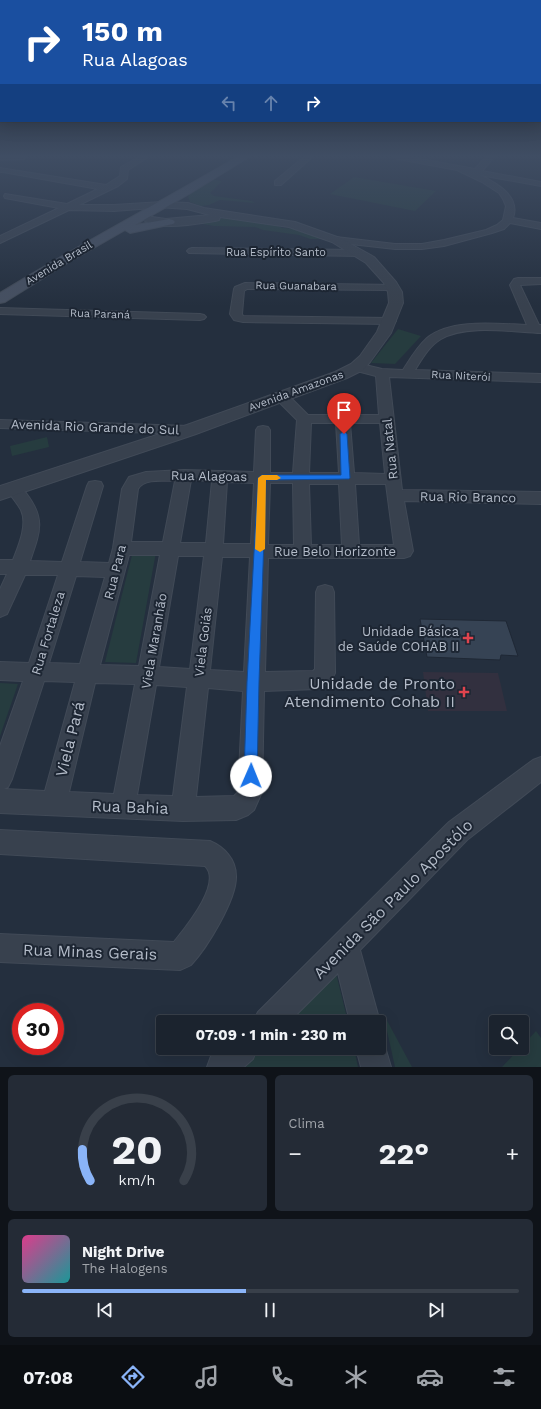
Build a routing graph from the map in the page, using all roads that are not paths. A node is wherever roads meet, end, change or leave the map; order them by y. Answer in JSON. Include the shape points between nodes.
{"nodes":[{"id":1,"x":69,"y":207,"type":"joint"},
{"id":2,"x":133,"y":207,"type":"edge"},
{"id":3,"x":159,"y":207,"type":"edge"},
{"id":4,"x":190,"y":207,"type":"edge"},
{"id":5,"x":511,"y":207,"type":"edge"},
{"id":6,"x":114,"y":208,"type":"junction"},
{"id":7,"x":202,"y":211,"type":"junction"},
{"id":8,"x":145,"y":214,"type":"junction"},
{"id":9,"x":235,"y":216,"type":"junction"},
{"id":10,"x":508,"y":220,"type":"junction"},
{"id":11,"x":195,"y":221,"type":"junction"},
{"id":12,"x":169,"y":222,"type":"junction"},
{"id":13,"x":541,"y":226,"type":"edge"},
{"id":14,"x":113,"y":232,"type":"junction"},
{"id":15,"x":0,"y":240,"type":"edge"},
{"id":16,"x":336,"y":240,"type":"junction"},
{"id":17,"x":192,"y":251,"type":"dead end"},
{"id":18,"x":360,"y":252,"type":"junction"},
{"id":19,"x":541,"y":281,"type":"edge"},
{"id":20,"x":393,"y":288,"type":"junction"},
{"id":21,"x":0,"y":299,"type":"edge"},
{"id":22,"x":0,"y":311,"type":"edge"},
{"id":23,"x":200,"y":317,"type":"dead end"},
{"id":24,"x":390,"y":321,"type":"junction"},
{"id":25,"x":538,"y":329,"type":"edge"},
{"id":26,"x":357,"y":367,"type":"junction"},
{"id":27,"x":407,"y":372,"type":"junction"},
{"id":28,"x":382,"y":373,"type":"junction"},
{"id":29,"x":541,"y":378,"type":"edge"},
{"id":30,"x":281,"y":396,"type":"junction"},
{"id":31,"x":304,"y":419,"type":"junction"},
{"id":32,"x":343,"y":419,"type":"junction"},
{"id":33,"x":387,"y":419,"type":"junction"},
{"id":34,"x":0,"y":424,"type":"edge"},
{"id":35,"x":190,"y":430,"type":"junction"},
{"id":36,"x":263,"y":430,"type":"dead end"},
{"id":37,"x":184,"y":475,"type":"junction"},
{"id":38,"x":146,"y":476,"type":"joint"},
{"id":39,"x":220,"y":476,"type":"junction"},
{"id":40,"x":262,"y":478,"type":"junction"},
{"id":41,"x":302,"y":478,"type":"junction"},
{"id":42,"x":346,"y":478,"type":"junction"},
{"id":43,"x":393,"y":479,"type":"junction"},
{"id":44,"x":95,"y":486,"type":"dead end"},
{"id":45,"x":7,"y":491,"type":"edge"},
{"id":46,"x":395,"y":495,"type":"junction"},
{"id":47,"x":541,"y":498,"type":"edge"},
{"id":48,"x":122,"y":548,"type":"junction"},
{"id":49,"x":171,"y":548,"type":"junction"},
{"id":50,"x":214,"y":550,"type":"junction"},
{"id":51,"x":260,"y":551,"type":"junction"},
{"id":52,"x":404,"y":551,"type":"joint"},
{"id":53,"x":302,"y":552,"type":"junction"},
{"id":54,"x":351,"y":552,"type":"junction"},
{"id":55,"x":0,"y":566,"type":"edge"},
{"id":56,"x":18,"y":568,"type":"junction"},
{"id":57,"x":68,"y":568,"type":"junction"},
{"id":58,"x":116,"y":570,"type":"junction"},
{"id":59,"x":325,"y":592,"type":"dead end"},
{"id":60,"x":0,"y":609,"type":"edge"},
{"id":61,"x":0,"y":671,"type":"edge"},
{"id":62,"x":36,"y":673,"type":"junction"},
{"id":63,"x":87,"y":674,"type":"junction"},
{"id":64,"x":148,"y":675,"type":"junction"},
{"id":65,"x":198,"y":678,"type":"junction"},
{"id":66,"x":253,"y":682,"type":"junction"},
{"id":67,"x":541,"y":768,"type":"edge"},
{"id":68,"x":0,"y":779,"type":"edge"},
{"id":69,"x":0,"y":801,"type":"edge"},
{"id":70,"x":54,"y":804,"type":"junction"},
{"id":71,"x":123,"y":807,"type":"junction"},
{"id":72,"x":183,"y":809,"type":"junction"},
{"id":73,"x":0,"y":842,"type":"edge"},
{"id":74,"x":345,"y":946,"type":"junction"},
{"id":75,"x":0,"y":948,"type":"edge"},
{"id":76,"x":275,"y":1015,"type":"edge"},
{"id":77,"x":363,"y":1015,"type":"edge"},
{"id":78,"x":235,"y":1055,"type":"edge"},
{"id":79,"x":373,"y":1055,"type":"edge"},
{"id":80,"x":222,"y":1067,"type":"edge"},
{"id":81,"x":376,"y":1067,"type":"edge"}],
"edges":[{"from":1,"to":6,"type":"street"},
{"from":1,"to":15,"type":"street"},
{"from":2,"to":6,"type":"street"},
{"from":3,"to":8,"type":"main road","name":"Avenida Brasil"},
{"from":4,"to":7,"type":"street"},
{"from":5,"to":10,"type":"street"},
{"from":6,"to":8,"type":"street"},
{"from":7,"to":9,"type":"street"},
{"from":7,"to":11,"type":"street","via":[[203,215]]},
{"from":8,"to":12,"type":"street","via":[[145,218]]},
{"from":8,"to":14,"type":"main road","name":"Avenida Brasil"},
{"from":9,"to":11,"type":"street"},
{"from":9,"to":16,"type":"street","via":[[291,224]]},
{"from":10,"to":13,"type":"street"},
{"from":10,"to":16,"type":"street","via":[[506,224],[495,229],[422,246],[407,247]]},
{"from":11,"to":12,"type":"street"},
{"from":12,"to":14,"type":"main road"},
{"from":14,"to":21,"type":"main road","name":"Avenida Brasil"},
{"from":16,"to":18,"type":"street"},
{"from":17,"to":18,"type":"street","name":"Rua Espírito Santo"},
{"from":18,"to":20,"type":"street","via":[[382,272]]},
{"from":19,"to":25,"type":"street","via":[[522,280],[516,285]]},
{"from":20,"to":24,"type":"street","name":"Avenida Amazonas","via":[[396,303]]},
{"from":20,"to":24,"type":"street","name":"Rua Guanabara","via":[[245,286],[239,289],[236,314],[238,318],[243,319]]},
{"from":22,"to":23,"type":"street","name":"Rua Paraná"},
{"from":24,"to":26,"type":"street","name":"Avenida Amazonas","via":[[384,333]]},
{"from":25,"to":27,"type":"street","via":[[468,327],[451,330],[435,338],[423,349]]},
{"from":26,"to":28,"type":"street"},
{"from":26,"to":30,"type":"street","name":"Avenida Amazonas"},
{"from":27,"to":28,"type":"street","name":"Rua Niterói"},
{"from":27,"to":29,"type":"street","name":"Rua Niterói","via":[[470,377]]},
{"from":28,"to":33,"type":"street","name":"Rua Natal"},
{"from":30,"to":31,"type":"street"},
{"from":30,"to":35,"type":"street","name":"Avenida Amazonas"},
{"from":31,"to":32,"type":"street"},
{"from":31,"to":41,"type":"street"},
{"from":32,"to":33,"type":"street"},
{"from":32,"to":42,"type":"street"},
{"from":33,"to":43,"type":"street","name":"Rua Natal"},
{"from":34,"to":35,"type":"street","name":"Avenida Rio Grande do Sul"},
{"from":35,"to":45,"type":"street","name":"Avenida Amazonas"},
{"from":36,"to":40,"type":"street"},
{"from":37,"to":38,"type":"street","name":"Rua Alagoas"},
{"from":37,"to":39,"type":"street","name":"Rua Alagoas"},
{"from":37,"to":49,"type":"street","name":"Viela Maranhão"},
{"from":38,"to":48,"type":"street","name":"Rua Para","via":[[135,481],[130,489]]},
{"from":39,"to":40,"type":"street","name":"Rua Alagoas"},
{"from":39,"to":50,"type":"street","name":"Viela Goiás"},
{"from":40,"to":41,"type":"street","name":"Rua Alagoas"},
{"from":40,"to":51,"type":"street"},
{"from":41,"to":42,"type":"street","name":"Rua Alagoas"},
{"from":41,"to":53,"type":"street"},
{"from":42,"to":43,"type":"street","name":"Rua Alagoas"},
{"from":42,"to":54,"type":"street"},
{"from":43,"to":46,"type":"street","name":"Rua Natal"},
{"from":44,"to":57,"type":"street","name":"Rua Fortaleza"},
{"from":45,"to":56,"type":"street","via":[[30,513],[30,532]]},
{"from":46,"to":47,"type":"street","name":"Rua Rio Branco"},
{"from":46,"to":52,"type":"street","name":"Rua Natal"},
{"from":48,"to":49,"type":"street","name":"Rue Belo Horizonte"},
{"from":48,"to":58,"type":"street","name":"Rua Para"},
{"from":49,"to":50,"type":"street","name":"Rue Belo Horizonte"},
{"from":49,"to":64,"type":"street","name":"Viela Maranhão"},
{"from":50,"to":51,"type":"street","name":"Rue Belo Horizonte"},
{"from":50,"to":65,"type":"street","name":"Viela Goiás"},
{"from":51,"to":53,"type":"street","name":"Rue Belo Horizonte"},
{"from":51,"to":66,"type":"street"},
{"from":52,"to":54,"type":"street","name":"Rue Belo Horizonte"},
{"from":53,"to":54,"type":"street","name":"Rue Belo Horizonte"},
{"from":55,"to":56,"type":"street"},
{"from":56,"to":57,"type":"street"},
{"from":56,"to":60,"type":"street"},
{"from":57,"to":58,"type":"street"},
{"from":57,"to":62,"type":"street","name":"Rua Fortaleza"},
{"from":58,"to":63,"type":"street","name":"Rua Para"},
{"from":59,"to":66,"type":"street","via":[[325,673],[317,680]]},
{"from":61,"to":62,"type":"street"},
{"from":62,"to":63,"type":"street"},
{"from":62,"to":68,"type":"street","name":"Rua Fortaleza"},
{"from":63,"to":64,"type":"street"},
{"from":63,"to":70,"type":"street","name":"Viela Pará"},
{"from":64,"to":65,"type":"street"},
{"from":64,"to":71,"type":"street","name":"Viela Maranhão"},
{"from":65,"to":66,"type":"street"},
{"from":65,"to":72,"type":"street","name":"Viela Goiás"},
{"from":66,"to":72,"type":"street","name":"Rua Bahia","via":[[249,798],[236,808]]},
{"from":67,"to":74,"type":"street","name":"Avenida São Paulo Apostólo","via":[[458,831]]},
{"from":69,"to":70,"type":"street","name":"Rua Bahia"},
{"from":70,"to":71,"type":"street","name":"Rua Bahia"},
{"from":71,"to":72,"type":"street","name":"Rua Bahia"},
{"from":73,"to":75,"type":"street","name":"Rua Minas Gerais","via":[[210,854],[217,858],[223,867],[224,879],[213,911],[180,956]]},
{"from":74,"to":76,"type":"street","name":"Avenida São Paulo Apostólo"},
{"from":74,"to":77,"type":"street"},
{"from":78,"to":80,"type":"street"},
{"from":79,"to":81,"type":"street"}]}
